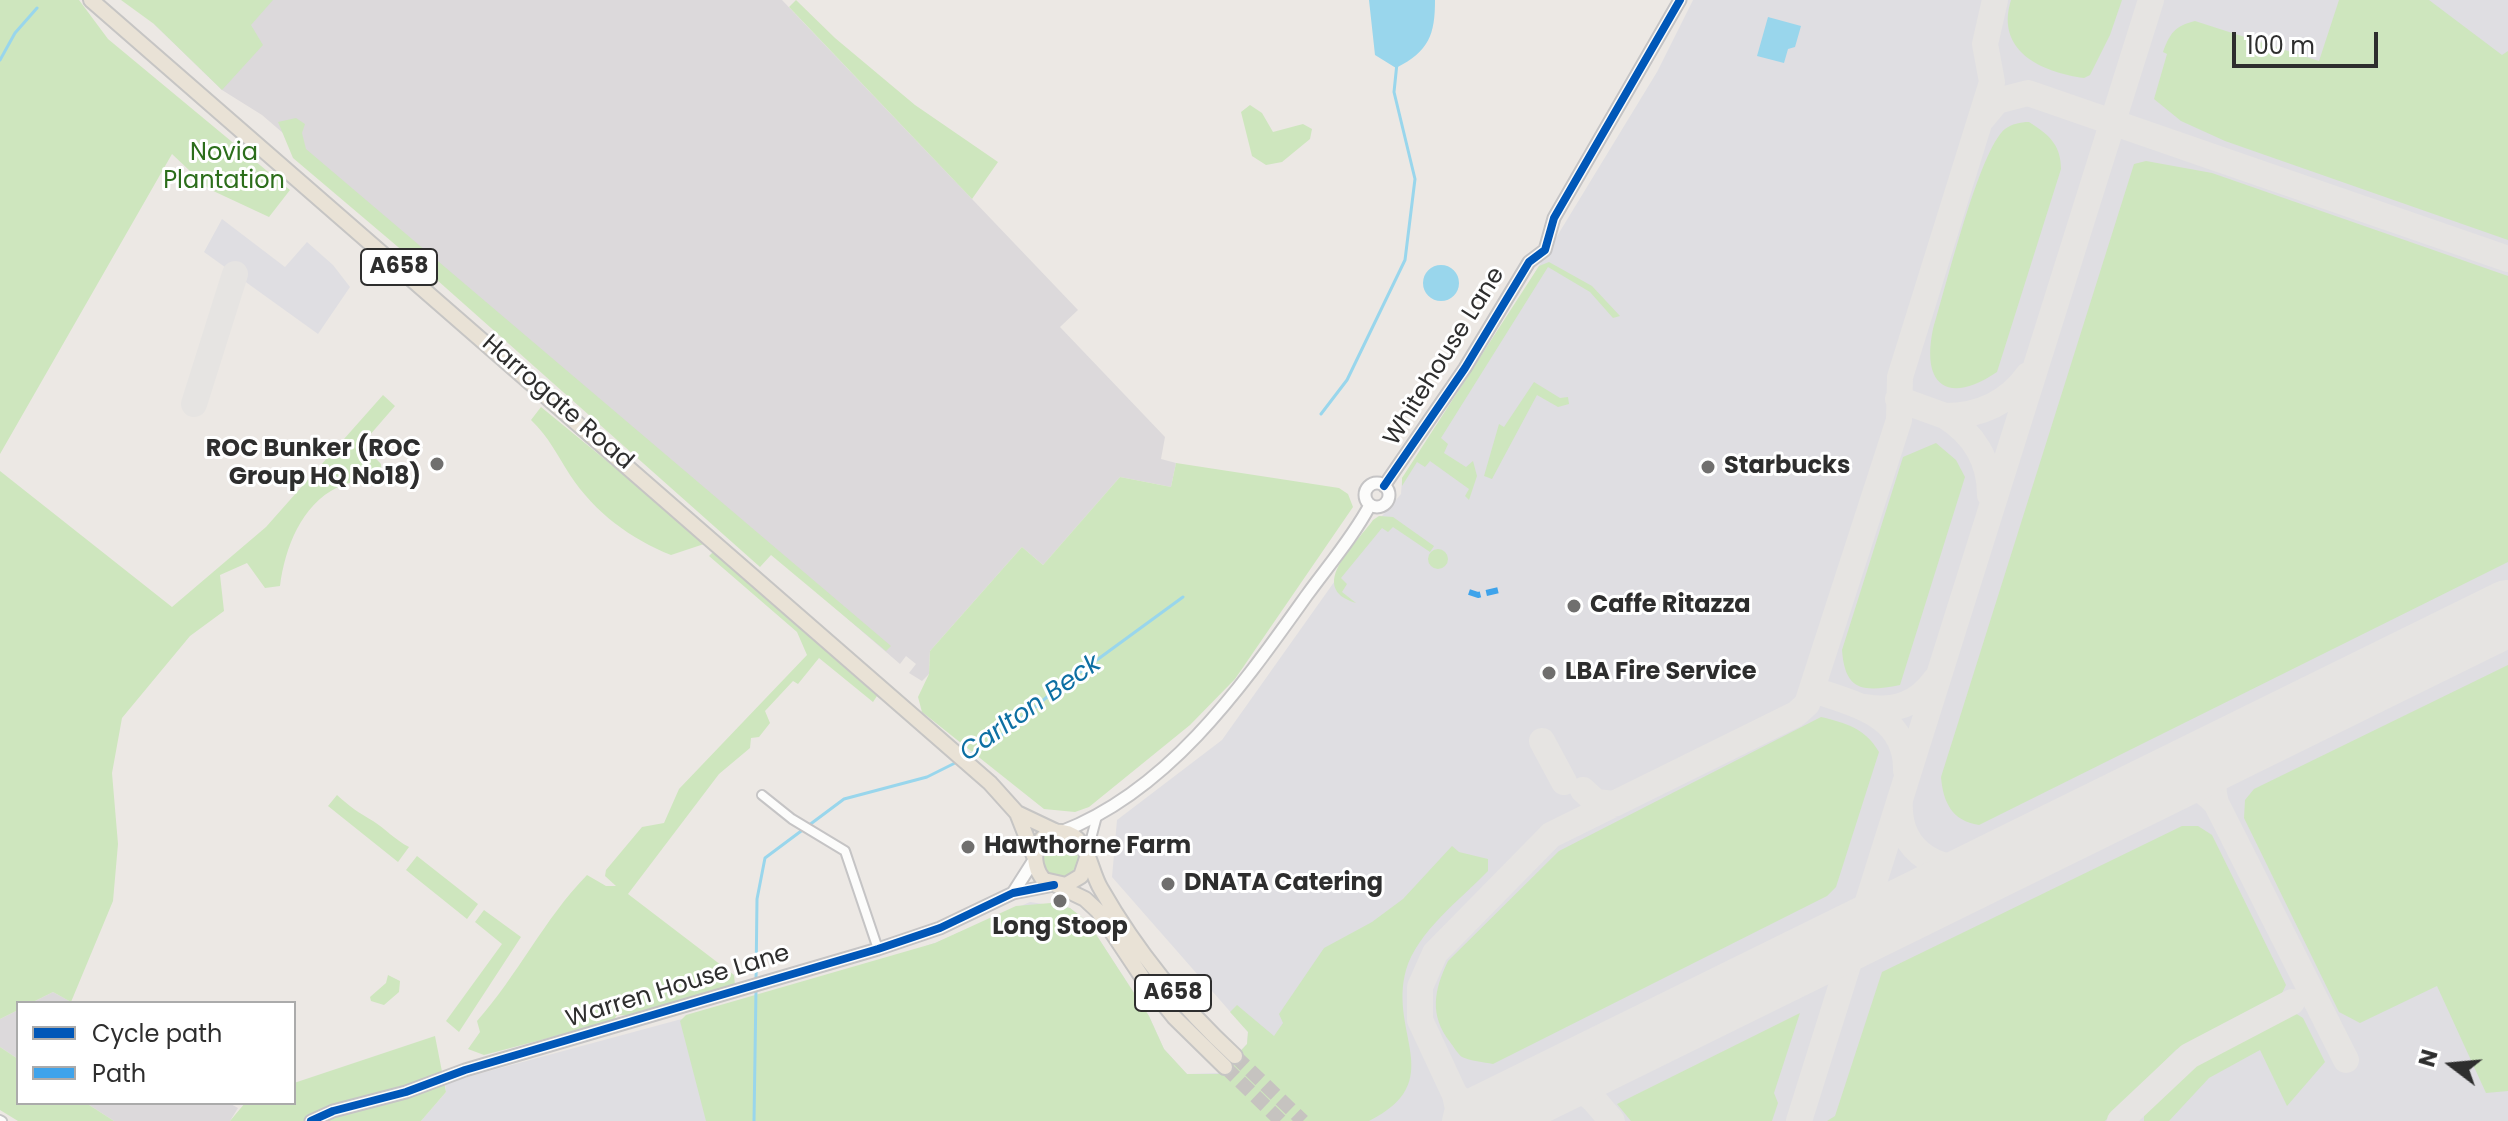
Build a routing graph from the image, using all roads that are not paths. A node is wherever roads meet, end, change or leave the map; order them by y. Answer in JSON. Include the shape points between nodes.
{"nodes":[{"id":1,"x":91,"y":0,"type":"edge"},
{"id":2,"x":1680,"y":0,"type":"edge"},
{"id":3,"x":762,"y":795,"type":"dead end"},
{"id":4,"x":1017,"y":813,"type":"junction"},
{"id":5,"x":1097,"y":816,"type":"junction"},
{"id":6,"x":1059,"y":832,"type":"junction"},
{"id":7,"x":1087,"y":856,"type":"junction"},
{"id":8,"x":1034,"y":858,"type":"junction"},
{"id":9,"x":1055,"y":885,"type":"junction"},
{"id":10,"x":1013,"y":893,"type":"junction"},
{"id":11,"x":878,"y":949,"type":"junction"},
{"id":12,"x":1148,"y":972,"type":"junction"},
{"id":13,"x":1230,"y":1062,"type":"tunnel mouth"},
{"id":14,"x":311,"y":1121,"type":"edge"}],
"edges":[{"from":1,"to":4,"type":"highway","name":"Harrogate Road","number":"A658","via":[[990,783]]},
{"from":2,"to":5,"type":"street","name":"Whitehouse Lane","via":[[1554,218],[1545,250],[1529,262],[1384,486],[1385,504],[1370,505],[1210,724]]},
{"from":3,"to":11,"type":"street","via":[[845,851]]},
{"from":4,"to":6,"type":"highway","name":"Harrogate Road","number":"A658"},
{"from":4,"to":8,"type":"highway","name":"Harrogate Road","number":"A658"},
{"from":5,"to":6,"type":"street"},
{"from":5,"to":7,"type":"street"},
{"from":6,"to":7,"type":"highway","via":[[1080,840]]},
{"from":6,"to":8,"type":"highway","via":[[1042,839]]},
{"from":7,"to":9,"type":"highway","via":[[1086,867],[1074,882]]},
{"from":7,"to":12,"type":"highway","number":"A658"},
{"from":8,"to":9,"type":"highway","via":[[1038,873]]},
{"from":8,"to":10,"type":"street"},
{"from":9,"to":10,"type":"street","name":"Warren House Lane"},
{"from":9,"to":12,"type":"highway","number":"A658","via":[[1098,911]]},
{"from":10,"to":11,"type":"street","name":"Warren House Lane","via":[[940,928]]},
{"from":11,"to":14,"type":"street","name":"Warren House Lane","via":[[465,1070]]},
{"from":12,"to":13,"type":"highway","number":"A658","via":[[1182,1025]]}]}
